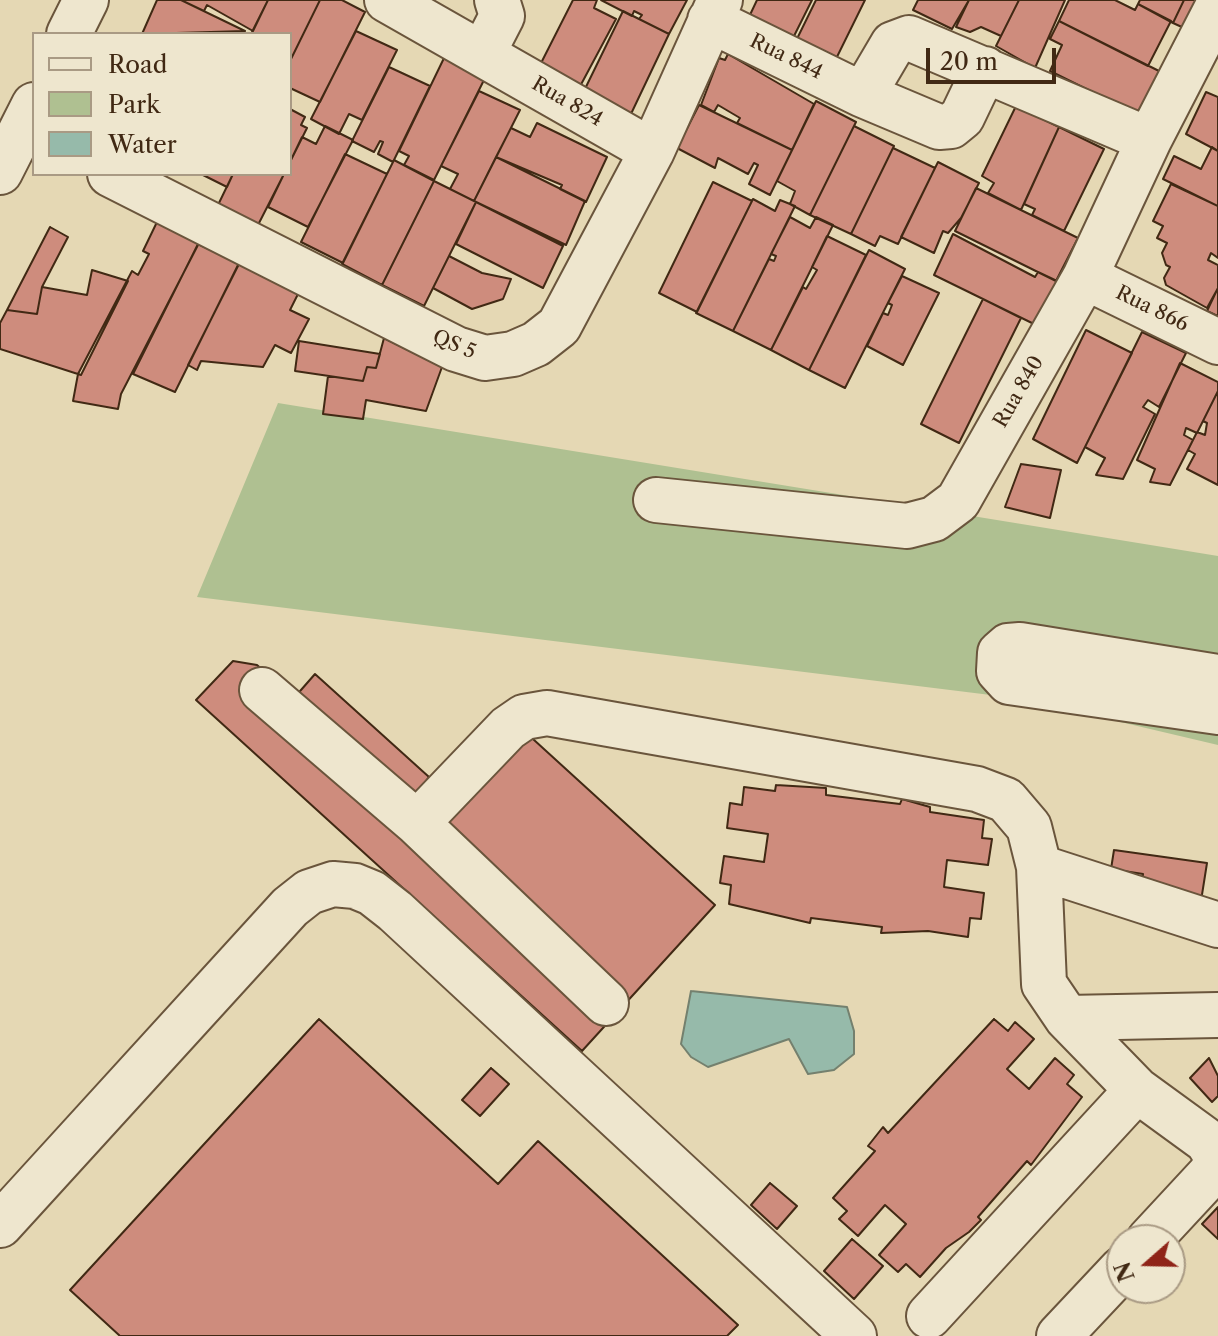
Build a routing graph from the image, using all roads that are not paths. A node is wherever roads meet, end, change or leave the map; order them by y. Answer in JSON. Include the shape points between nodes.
{"nodes":[{"id":1,"x":86,"y":0,"type":"edge"},
{"id":2,"x":387,"y":0,"type":"edge"},
{"id":3,"x":497,"y":0,"type":"edge"},
{"id":4,"x":1218,"y":6,"type":"edge"},
{"id":5,"x":715,"y":10,"type":"edge"},
{"id":6,"x":70,"y":32,"type":"edge"},
{"id":7,"x":483,"y":53,"type":"junction"},
{"id":8,"x":1207,"y":61,"type":"edge"},
{"id":9,"x":985,"y":69,"type":"junction"},
{"id":10,"x":863,"y":95,"type":"junction"},
{"id":11,"x":30,"y":123,"type":"edge"},
{"id":12,"x":1149,"y":140,"type":"junction"},
{"id":13,"x":652,"y":151,"type":"junction"},
{"id":14,"x":0,"y":172,"type":"edge"},
{"id":15,"x":114,"y":176,"type":"edge"},
{"id":16,"x":1085,"y":277,"type":"junction"},
{"id":17,"x":1218,"y":342,"type":"edge"},
{"id":18,"x":656,"y":500,"type":"dead end"},
{"id":19,"x":1218,"y":677,"type":"edge"},
{"id":20,"x":262,"y":690,"type":"dead end"},
{"id":21,"x":1218,"y":712,"type":"edge"},
{"id":22,"x":417,"y":823,"type":"junction"},
{"id":23,"x":1039,"y":867,"type":"junction"},
{"id":24,"x":1218,"y":925,"type":"edge"},
{"id":25,"x":606,"y":1003,"type":"dead end"},
{"id":26,"x":1218,"y":1015,"type":"edge"},
{"id":27,"x":1067,"y":1018,"type":"junction"},
{"id":28,"x":1137,"y":1090,"type":"junction"},
{"id":29,"x":1164,"y":1224,"type":"edge"},
{"id":30,"x":0,"y":1225,"type":"edge"},
{"id":31,"x":1106,"y":1286,"type":"edge"},
{"id":32,"x":929,"y":1316,"type":"dead end"},
{"id":33,"x":854,"y":1336,"type":"edge"},
{"id":34,"x":1059,"y":1336,"type":"edge"}],
"edges":[{"from":1,"to":6,"type":"street"},
{"from":2,"to":7,"type":"street","name":"Rua 824"},
{"from":3,"to":7,"type":"street","via":[[502,16]]},
{"from":4,"to":8,"type":"street","name":"Rua 840"},
{"from":5,"to":10,"type":"street","name":"Rua 844"},
{"from":5,"to":13,"type":"street","name":"QS 5"},
{"from":7,"to":13,"type":"street","name":"Rua 824"},
{"from":8,"to":12,"type":"street","name":"Rua 840"},
{"from":9,"to":10,"type":"street","via":[[900,39]]},
{"from":9,"to":10,"type":"street","name":"Rua 844","via":[[962,117],[951,126],[939,127]]},
{"from":9,"to":12,"type":"street"},
{"from":11,"to":14,"type":"street"},
{"from":12,"to":16,"type":"street","name":"Rua 840"},
{"from":13,"to":15,"type":"street","name":"QS 5","via":[[559,326],[513,354],[485,358],[456,349]]},
{"from":16,"to":17,"type":"street","name":"Rua 866"},
{"from":16,"to":18,"type":"street","name":"Rua 840","via":[[958,501],[934,519],[907,526]]},
{"from":19,"to":21,"type":"street","via":[[1020,645],[1000,653],[999,671],[1009,682]]},
{"from":20,"to":22,"type":"street"},
{"from":22,"to":23,"type":"street","via":[[508,728],[524,717],[547,713],[977,789],[1006,800],[1029,827]]},
{"from":22,"to":25,"type":"street"},
{"from":23,"to":24,"type":"street"},
{"from":23,"to":27,"type":"street","via":[[1044,984]]},
{"from":26,"to":27,"type":"street"},
{"from":27,"to":28,"type":"street"},
{"from":28,"to":29,"type":"street","via":[[1207,1141],[1216,1155],[1213,1171]]},
{"from":28,"to":32,"type":"street"},
{"from":30,"to":33,"type":"street","via":[[290,907],[309,892],[333,884],[355,886],[395,911]]},
{"from":31,"to":34,"type":"street"}]}
